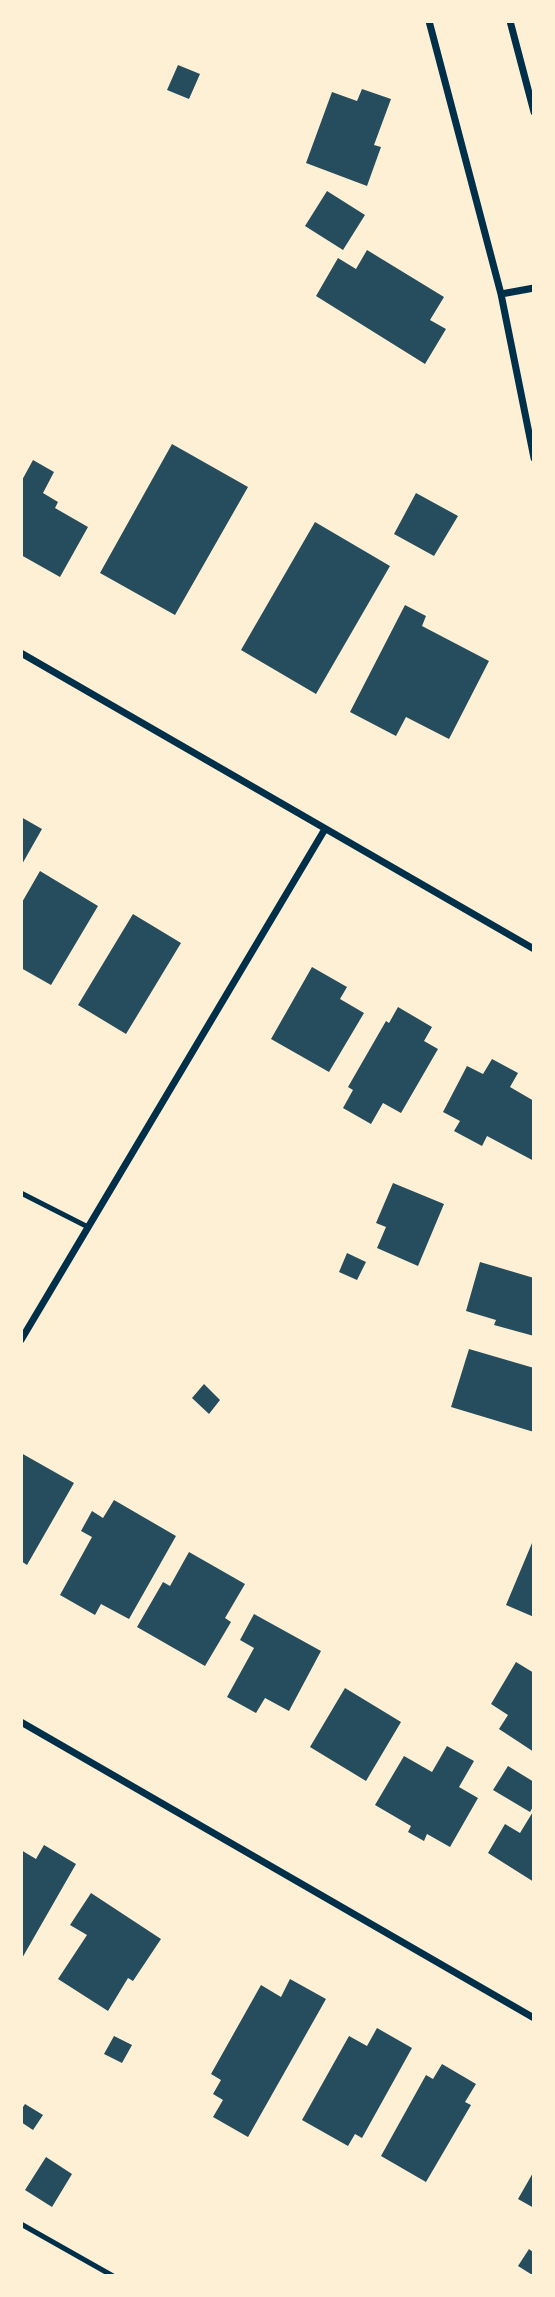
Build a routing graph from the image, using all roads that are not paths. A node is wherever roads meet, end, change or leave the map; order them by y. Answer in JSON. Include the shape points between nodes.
{"nodes":[{"id":1,"x":429,"y":21,"type":"edge"},
{"id":2,"x":510,"y":21,"type":"edge"},
{"id":3,"x":534,"y":112,"type":"edge"},
{"id":4,"x":534,"y":288,"type":"edge"},
{"id":5,"x":501,"y":294,"type":"junction"},
{"id":6,"x":534,"y":458,"type":"edge"},
{"id":7,"x":21,"y":653,"type":"edge"},
{"id":8,"x":325,"y":829,"type":"junction"},
{"id":9,"x":534,"y":949,"type":"edge"},
{"id":10,"x":21,"y":1193,"type":"edge"},
{"id":11,"x":88,"y":1227,"type":"junction"},
{"id":12,"x":21,"y":1340,"type":"edge"},
{"id":13,"x":21,"y":1722,"type":"edge"},
{"id":14,"x":534,"y":2018,"type":"edge"},
{"id":15,"x":21,"y":2224,"type":"edge"},
{"id":16,"x":113,"y":2276,"type":"edge"}],
"edges":[{"from":1,"to":5,"type":"street"},
{"from":2,"to":3,"type":"street"},
{"from":4,"to":5,"type":"street"},
{"from":5,"to":6,"type":"street"},
{"from":7,"to":8,"type":"street"},
{"from":8,"to":9,"type":"street"},
{"from":8,"to":11,"type":"street"},
{"from":10,"to":11,"type":"lane"},
{"from":11,"to":12,"type":"street"},
{"from":13,"to":14,"type":"street"},
{"from":15,"to":16,"type":"lane"}]}
